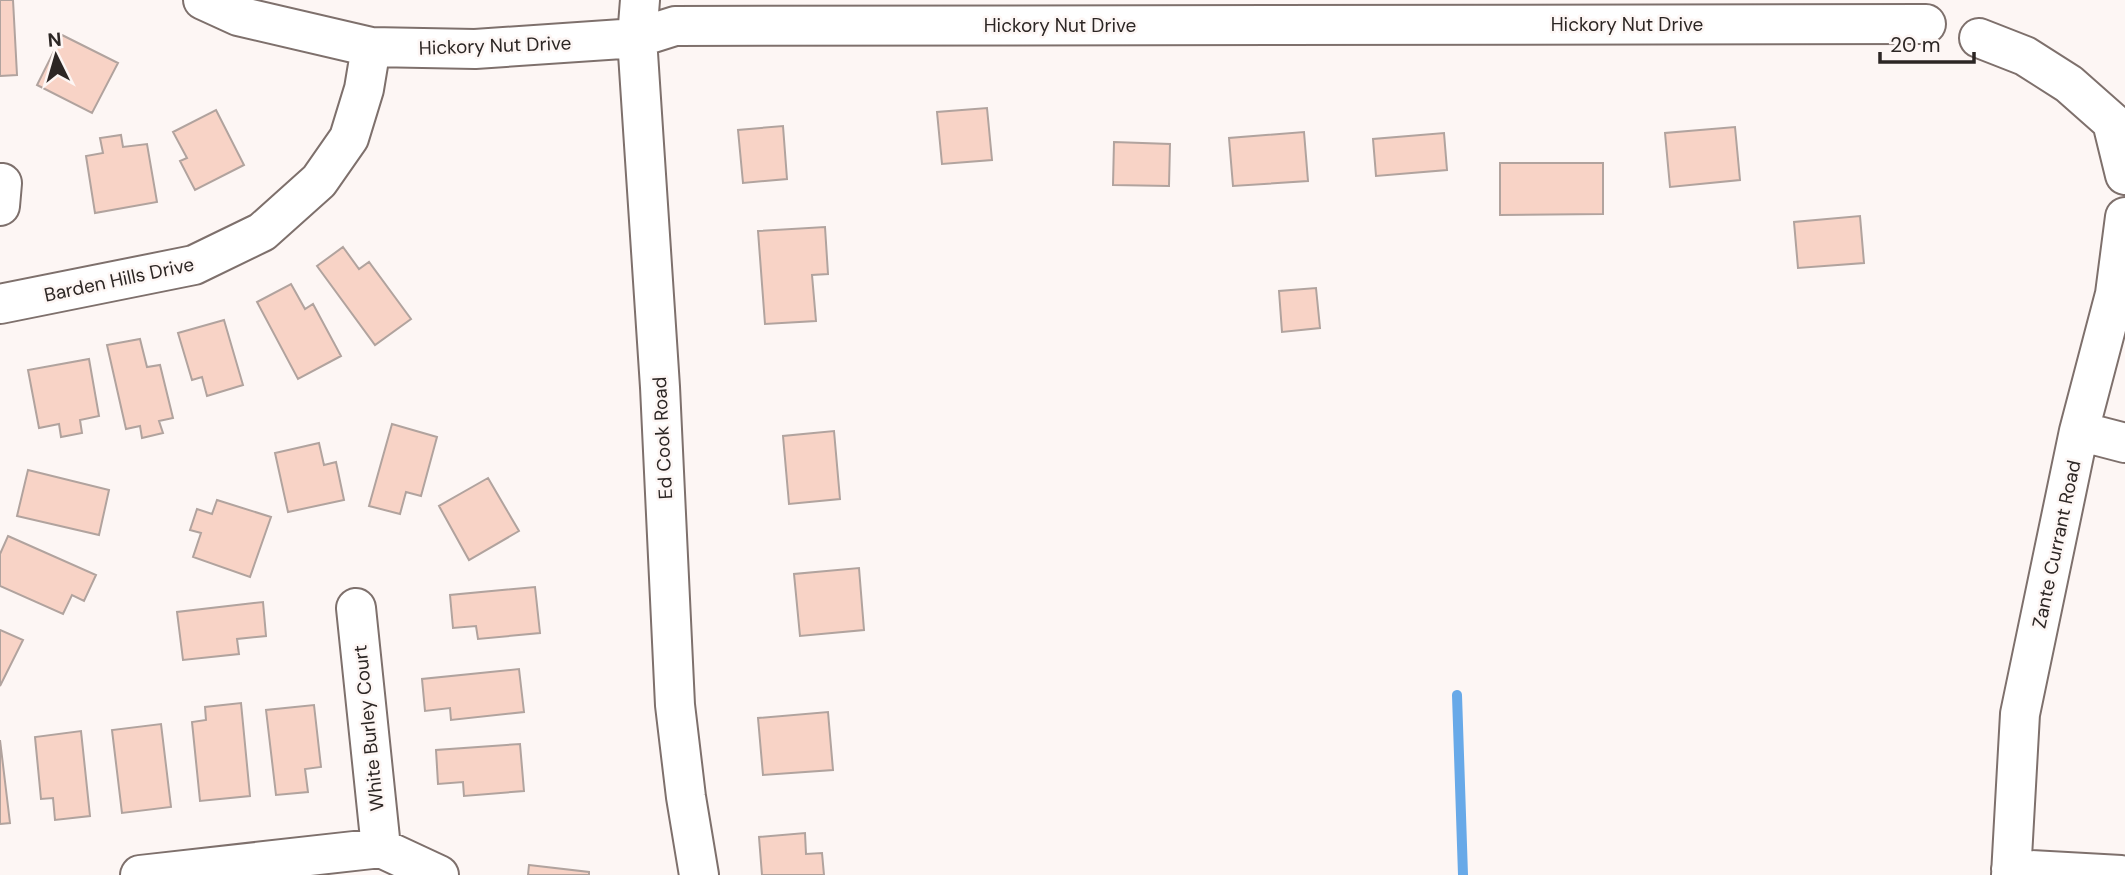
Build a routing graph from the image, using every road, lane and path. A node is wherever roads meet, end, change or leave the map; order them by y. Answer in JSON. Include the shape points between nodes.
{"nodes":[{"id":1,"x":204,"y":0,"type":"edge"},
{"id":2,"x":640,"y":0,"type":"edge"},
{"id":3,"x":1926,"y":24,"type":"dead end"},
{"id":4,"x":637,"y":38,"type":"junction"},
{"id":5,"x":1979,"y":38,"type":"dead end"},
{"id":6,"x":371,"y":47,"type":"junction"},
{"id":7,"x":2125,"y":175,"type":"edge"},
{"id":8,"x":2125,"y":217,"type":"edge"},
{"id":9,"x":0,"y":304,"type":"edge"},
{"id":10,"x":2079,"y":431,"type":"junction"},
{"id":11,"x":2125,"y":443,"type":"edge"},
{"id":12,"x":356,"y":608,"type":"dead end"},
{"id":13,"x":381,"y":848,"type":"junction"},
{"id":14,"x":2011,"y":872,"type":"edge"},
{"id":15,"x":139,"y":875,"type":"edge"},
{"id":16,"x":439,"y":875,"type":"edge"},
{"id":17,"x":699,"y":875,"type":"edge"},
{"id":18,"x":2121,"y":875,"type":"edge"}],
"edges":[{"from":1,"to":6,"type":"street","name":"Hickory Nut Drive","via":[[237,16]]},
{"from":2,"to":4,"type":"street","name":"Ed Cook Road"},
{"from":3,"to":4,"type":"street","name":"Hickory Nut Drive","via":[[675,26]]},
{"from":4,"to":6,"type":"street","name":"Hickory Nut Drive","via":[[475,49]]},
{"from":4,"to":17,"type":"street","name":"Ed Cook Road","via":[[675,705]]},
{"from":5,"to":7,"type":"street","via":[[2025,56],[2112,122]]},
{"from":6,"to":9,"type":"street","name":"Barden Hills Drive","via":[[349,138],[318,180],[262,232],[194,265]]},
{"from":8,"to":10,"type":"street","name":"Zante Currant Road","via":[[2115,294]]},
{"from":10,"to":11,"type":"street"},
{"from":10,"to":14,"type":"street","name":"Zante Currant Road","via":[[2020,714]]},
{"from":12,"to":13,"type":"street","name":"White Burley Court"},
{"from":13,"to":15,"type":"street"},
{"from":13,"to":16,"type":"street"},
{"from":14,"to":18,"type":"street"}]}
